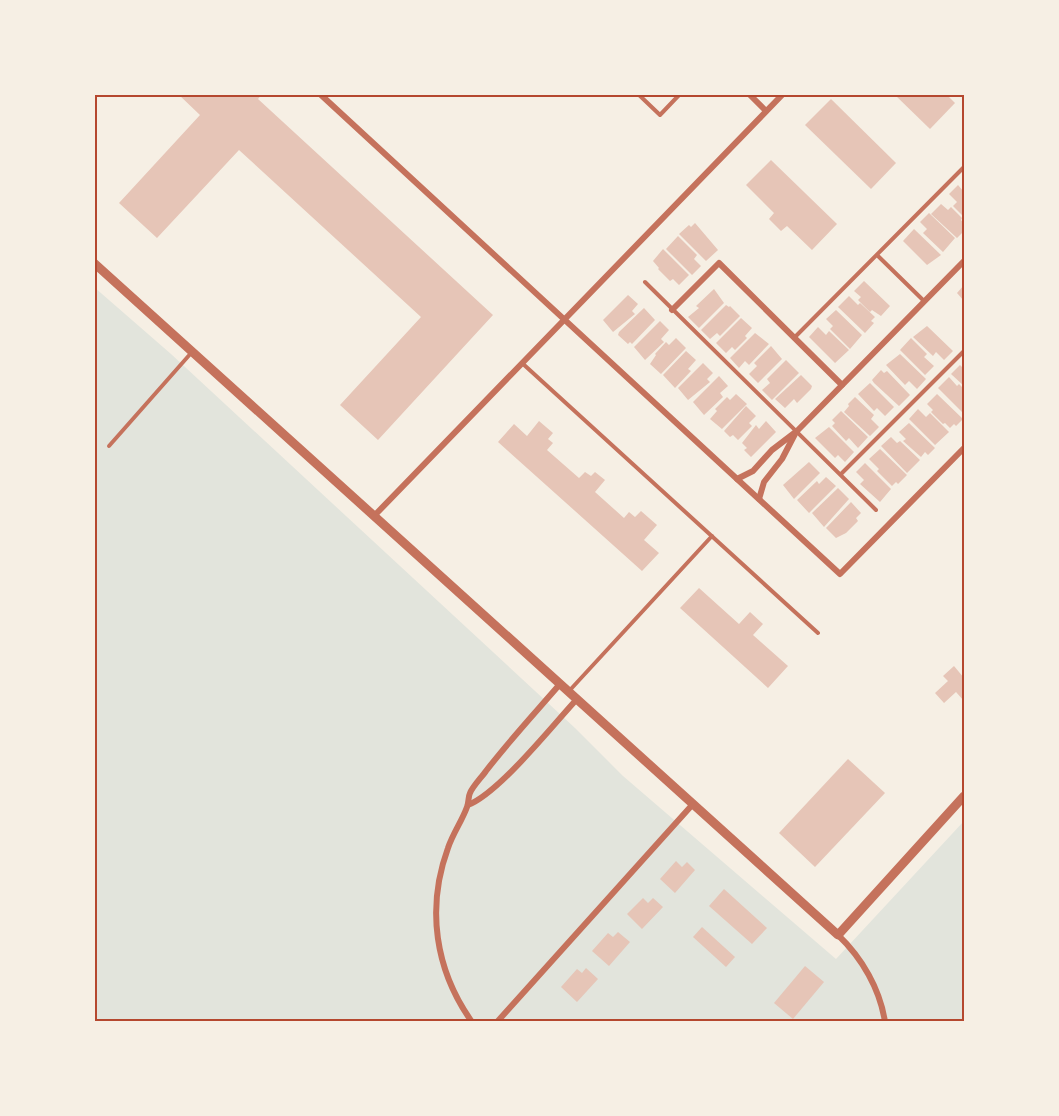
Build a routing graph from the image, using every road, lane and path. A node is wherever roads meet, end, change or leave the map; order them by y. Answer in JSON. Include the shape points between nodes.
{"nodes":[{"id":1,"x":320,"y":94,"type":"edge"},
{"id":2,"x":639,"y":94,"type":"edge"},
{"id":3,"x":680,"y":94,"type":"edge"},
{"id":4,"x":749,"y":94,"type":"edge"},
{"id":5,"x":783,"y":94,"type":"edge"},
{"id":6,"x":766,"y":111,"type":"junction"},
{"id":7,"x":964,"y":167,"type":"edge"},
{"id":8,"x":878,"y":256,"type":"junction"},
{"id":9,"x":964,"y":261,"type":"edge"},
{"id":10,"x":94,"y":262,"type":"edge"},
{"id":11,"x":645,"y":282,"type":"dead end"},
{"id":12,"x":924,"y":302,"type":"junction"},
{"id":13,"x":672,"y":310,"type":"junction"},
{"id":14,"x":564,"y":320,"type":"junction"},
{"id":15,"x":795,"y":337,"type":"junction"},
{"id":16,"x":192,"y":351,"type":"junction"},
{"id":17,"x":964,"y":351,"type":"edge"},
{"id":18,"x":522,"y":363,"type":"junction"},
{"id":19,"x":842,"y":385,"type":"junction"},
{"id":20,"x":797,"y":431,"type":"junction"},
{"id":21,"x":109,"y":446,"type":"dead end"},
{"id":22,"x":964,"y":448,"type":"edge"},
{"id":23,"x":841,"y":474,"type":"junction"},
{"id":24,"x":737,"y":478,"type":"junction"},
{"id":25,"x":759,"y":499,"type":"junction"},
{"id":26,"x":876,"y":510,"type":"dead end"},
{"id":27,"x":375,"y":516,"type":"junction"},
{"id":28,"x":712,"y":536,"type":"junction"},
{"id":29,"x":818,"y":633,"type":"dead end"},
{"id":30,"x":560,"y":684,"type":"junction"},
{"id":31,"x":568,"y":691,"type":"junction"},
{"id":32,"x":577,"y":699,"type":"junction"},
{"id":33,"x":964,"y":796,"type":"edge"},
{"id":34,"x":693,"y":804,"type":"junction"},
{"id":35,"x":468,"y":805,"type":"junction"},
{"id":36,"x":838,"y":935,"type":"junction"},
{"id":37,"x":472,"y":1022,"type":"edge"},
{"id":38,"x":497,"y":1022,"type":"edge"},
{"id":39,"x":885,"y":1022,"type":"edge"}],
"edges":[{"from":1,"to":14,"type":"street"},
{"from":2,"to":3,"type":"lane","via":[[660,115]]},
{"from":4,"to":6,"type":"street"},
{"from":5,"to":6,"type":"street"},
{"from":6,"to":14,"type":"street"},
{"from":7,"to":8,"type":"lane"},
{"from":8,"to":12,"type":"lane"},
{"from":8,"to":15,"type":"lane"},
{"from":9,"to":12,"type":"street"},
{"from":10,"to":16,"type":"street"},
{"from":11,"to":13,"type":"lane"},
{"from":12,"to":19,"type":"street"},
{"from":13,"to":15,"type":"street","via":[[720,263]]},
{"from":13,"to":20,"type":"lane"},
{"from":14,"to":18,"type":"street"},
{"from":14,"to":24,"type":"street"},
{"from":15,"to":19,"type":"street"},
{"from":16,"to":21,"type":"lane"},
{"from":16,"to":27,"type":"street"},
{"from":17,"to":23,"type":"lane"},
{"from":18,"to":27,"type":"street"},
{"from":18,"to":28,"type":"lane"},
{"from":19,"to":20,"type":"street"},
{"from":20,"to":23,"type":"lane"},
{"from":20,"to":24,"type":"street","via":[[753,471]]},
{"from":20,"to":25,"type":"street","via":[[764,482]]},
{"from":22,"to":25,"type":"street","via":[[840,574]]},
{"from":23,"to":26,"type":"lane"},
{"from":24,"to":25,"type":"street"},
{"from":27,"to":30,"type":"street"},
{"from":28,"to":29,"type":"lane"},
{"from":28,"to":31,"type":"lane"},
{"from":30,"to":31,"type":"street"},
{"from":30,"to":35,"type":"street","via":[[497,756],[470,793]]},
{"from":31,"to":32,"type":"street"},
{"from":32,"to":34,"type":"street"},
{"from":32,"to":35,"type":"street","via":[[510,771]]},
{"from":33,"to":36,"type":"street"},
{"from":34,"to":36,"type":"street"},
{"from":34,"to":38,"type":"street"},
{"from":35,"to":37,"type":"street","via":[[444,860],[435,919],[441,959]]},
{"from":36,"to":39,"type":"street","via":[[865,968],[878,993]]}]}
